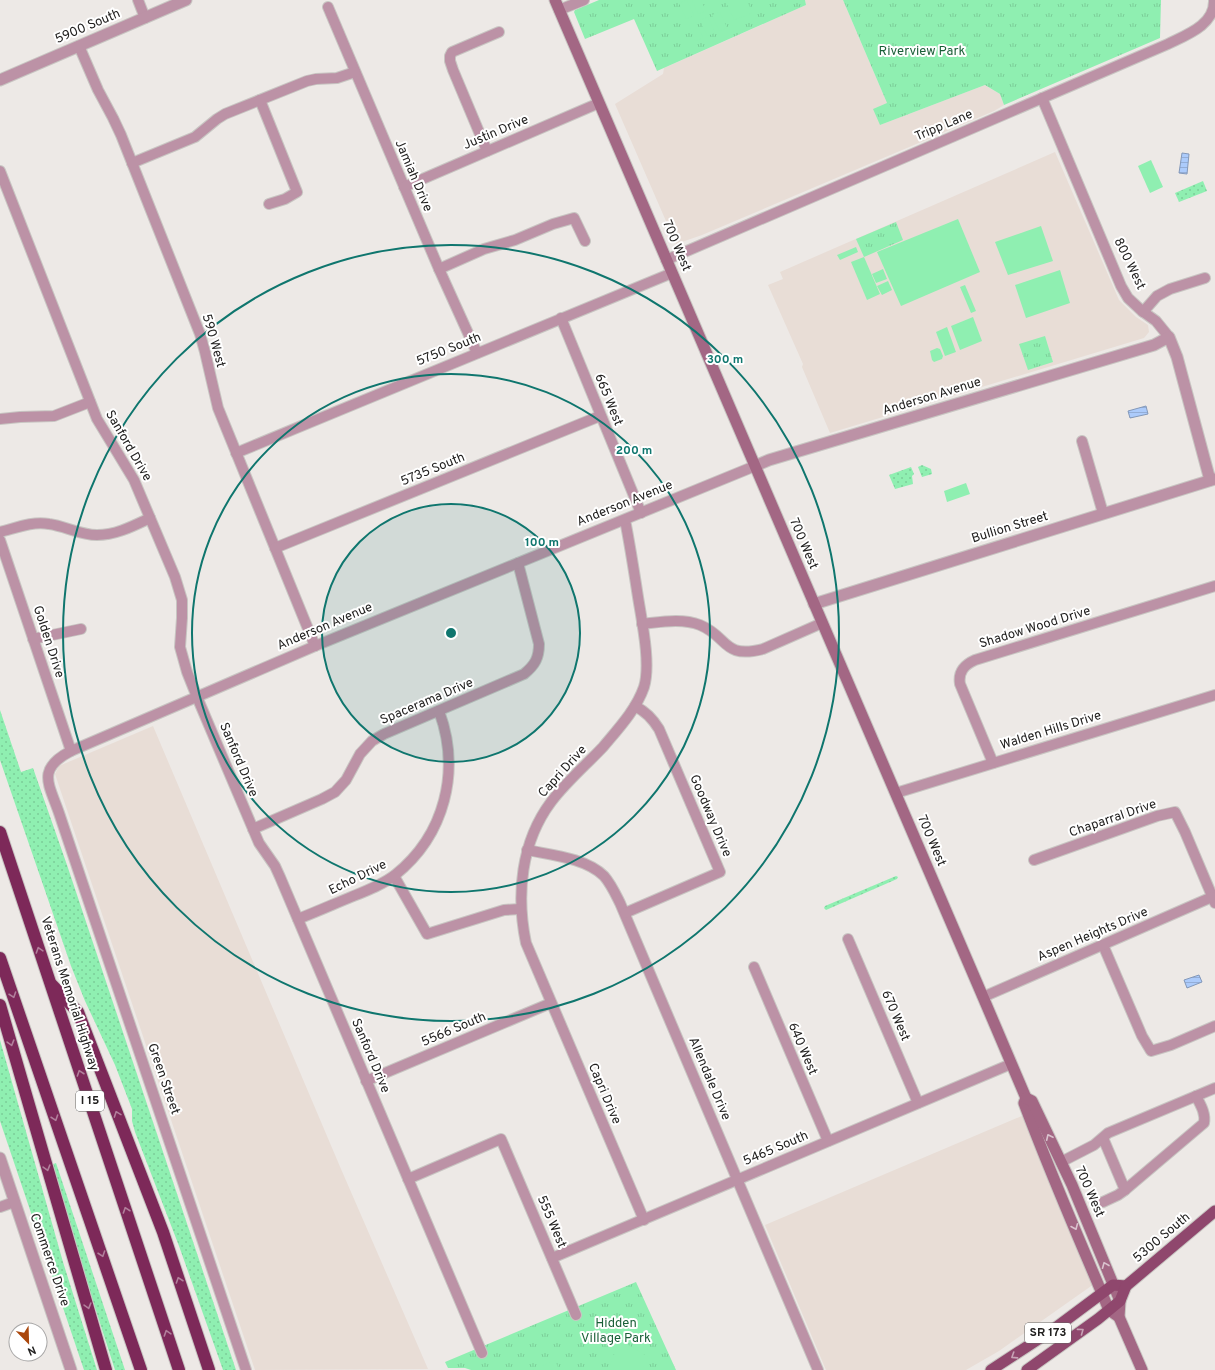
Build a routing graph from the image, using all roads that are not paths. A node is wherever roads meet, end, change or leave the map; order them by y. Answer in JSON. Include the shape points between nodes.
{"nodes":[{"id":1,"x":138,"y":0,"type":"edge"},
{"id":2,"x":186,"y":0,"type":"edge"},
{"id":3,"x":584,"y":0,"type":"edge"},
{"id":4,"x":1214,"y":0,"type":"edge"},
{"id":5,"x":557,"y":5,"type":"edge"},
{"id":6,"x":328,"y":7,"type":"dead end"},
{"id":7,"x":145,"y":18,"type":"junction"},
{"id":8,"x":499,"y":32,"type":"dead end"},
{"id":9,"x":79,"y":46,"type":"junction"},
{"id":10,"x":355,"y":72,"type":"junction"},
{"id":11,"x":0,"y":80,"type":"edge"},
{"id":12,"x":1042,"y":98,"type":"junction"},
{"id":13,"x":260,"y":100,"type":"junction"},
{"id":14,"x":599,"y":103,"type":"junction"},
{"id":15,"x":487,"y":151,"type":"junction"},
{"id":16,"x":132,"y":163,"type":"junction"},
{"id":17,"x":0,"y":171,"type":"edge"},
{"id":18,"x":404,"y":187,"type":"junction"},
{"id":19,"x":269,"y":204,"type":"dead end"},
{"id":20,"x":584,"y":241,"type":"dead end"},
{"id":21,"x":666,"y":260,"type":"junction"},
{"id":22,"x":439,"y":269,"type":"junction"},
{"id":23,"x":672,"y":273,"type":"junction"},
{"id":24,"x":1205,"y":278,"type":"dead end"},
{"id":25,"x":1143,"y":312,"type":"junction"},
{"id":26,"x":560,"y":318,"type":"junction"},
{"id":27,"x":1169,"y":336,"type":"junction"},
{"id":28,"x":477,"y":353,"type":"junction"},
{"id":29,"x":90,"y":402,"type":"junction"},
{"id":30,"x":600,"y":416,"type":"junction"},
{"id":31,"x":0,"y":419,"type":"edge"},
{"id":32,"x":1082,"y":441,"type":"dead end"},
{"id":33,"x":236,"y":453,"type":"junction"},
{"id":34,"x":755,"y":466,"type":"junction"},
{"id":35,"x":1212,"y":480,"type":"edge"},
{"id":36,"x":640,"y":513,"type":"junction"},
{"id":37,"x":1103,"y":514,"type":"junction"},
{"id":38,"x":150,"y":518,"type":"junction"},
{"id":39,"x":625,"y":520,"type":"junction"},
{"id":40,"x":0,"y":532,"type":"edge"},
{"id":41,"x":0,"y":540,"type":"edge"},
{"id":42,"x":275,"y":548,"type":"junction"},
{"id":43,"x":518,"y":563,"type":"junction"},
{"id":44,"x":1215,"y":586,"type":"edge"},
{"id":45,"x":814,"y":604,"type":"junction"},
{"id":46,"x":822,"y":623,"type":"junction"},
{"id":47,"x":642,"y":624,"type":"junction"},
{"id":48,"x":81,"y":629,"type":"dead end"},
{"id":49,"x":34,"y":639,"type":"junction"},
{"id":50,"x":315,"y":646,"type":"junction"},
{"id":51,"x":1215,"y":695,"type":"edge"},
{"id":52,"x":197,"y":696,"type":"junction"},
{"id":53,"x":635,"y":706,"type":"junction"},
{"id":54,"x":439,"y":711,"type":"junction"},
{"id":55,"x":71,"y":751,"type":"junction"},
{"id":56,"x":993,"y":763,"type":"junction"},
{"id":57,"x":896,"y":793,"type":"junction"},
{"id":58,"x":54,"y":797,"type":"joint"},
{"id":59,"x":253,"y":829,"type":"junction"},
{"id":60,"x":0,"y":832,"type":"edge"},
{"id":61,"x":527,"y":850,"type":"junction"},
{"id":62,"x":1034,"y":860,"type":"dead end"},
{"id":63,"x":394,"y":876,"type":"junction"},
{"id":64,"x":1214,"y":900,"type":"edge"},
{"id":65,"x":520,"y":909,"type":"junction"},
{"id":66,"x":625,"y":913,"type":"junction"},
{"id":67,"x":298,"y":919,"type":"junction"},
{"id":68,"x":848,"y":940,"type":"dead end"},
{"id":69,"x":1103,"y":945,"type":"junction"},
{"id":70,"x":0,"y":958,"type":"edge"},
{"id":71,"x":754,"y":967,"type":"dead end"},
{"id":72,"x":50,"y":983,"type":"junction"},
{"id":73,"x":983,"y":997,"type":"junction"},
{"id":74,"x":551,"y":1003,"type":"junction"},
{"id":75,"x":0,"y":1006,"type":"edge"},
{"id":76,"x":1215,"y":1026,"type":"edge"},
{"id":77,"x":1011,"y":1064,"type":"junction"},
{"id":78,"x":366,"y":1081,"type":"junction"},
{"id":79,"x":1215,"y":1088,"type":"edge"},
{"id":80,"x":1196,"y":1096,"type":"junction"},
{"id":81,"x":1026,"y":1098,"type":"junction"},
{"id":82,"x":918,"y":1103,"type":"junction"},
{"id":83,"x":1103,"y":1138,"type":"junction"},
{"id":84,"x":828,"y":1141,"type":"junction"},
{"id":85,"x":0,"y":1158,"type":"edge"},
{"id":86,"x":1061,"y":1162,"type":"junction"},
{"id":87,"x":408,"y":1179,"type":"junction"},
{"id":88,"x":737,"y":1180,"type":"junction"},
{"id":89,"x":1125,"y":1190,"type":"junction"},
{"id":90,"x":14,"y":1202,"type":"junction"},
{"id":91,"x":1103,"y":1202,"type":"dead end"},
{"id":92,"x":0,"y":1207,"type":"edge"},
{"id":93,"x":1215,"y":1211,"type":"edge"},
{"id":94,"x":644,"y":1220,"type":"junction"},
{"id":95,"x":552,"y":1258,"type":"junction"},
{"id":96,"x":1113,"y":1285,"type":"junction"},
{"id":97,"x":1126,"y":1286,"type":"junction"},
{"id":98,"x":1102,"y":1292,"type":"junction"},
{"id":99,"x":1120,"y":1301,"type":"junction"},
{"id":100,"x":1109,"y":1310,"type":"junction"},
{"id":101,"x":576,"y":1315,"type":"dead end"},
{"id":102,"x":1119,"y":1317,"type":"junction"},
{"id":103,"x":482,"y":1353,"type":"dead end"},
{"id":104,"x":71,"y":1370,"type":"edge"},
{"id":105,"x":106,"y":1370,"type":"edge"},
{"id":106,"x":141,"y":1370,"type":"edge"},
{"id":107,"x":179,"y":1370,"type":"edge"},
{"id":108,"x":209,"y":1370,"type":"edge"},
{"id":109,"x":246,"y":1370,"type":"edge"},
{"id":110,"x":818,"y":1370,"type":"edge"},
{"id":111,"x":991,"y":1370,"type":"edge"},
{"id":112,"x":1027,"y":1370,"type":"edge"},
{"id":113,"x":1142,"y":1370,"type":"edge"}],
"edges":[{"from":1,"to":7,"type":"street"},
{"from":2,"to":7,"type":"street","name":"5900 South"},
{"from":3,"to":5,"type":"street"},
{"from":4,"to":12,"type":"street","name":"Tripp Lane","via":[[1213,13],[1208,22],[1201,26],[1151,52]]},
{"from":5,"to":14,"type":"main road","name":"700 West"},
{"from":6,"to":10,"type":"street","name":"Jamiah Drive"},
{"from":7,"to":9,"type":"street","name":"5900 South"},
{"from":8,"to":15,"type":"street","via":[[452,52],[450,56],[453,70]]},
{"from":9,"to":11,"type":"street","name":"5900 South"},
{"from":9,"to":16,"type":"street","name":"590 West"},
{"from":10,"to":13,"type":"street","via":[[337,78],[316,78]]},
{"from":10,"to":18,"type":"street","name":"Jamiah Drive"},
{"from":12,"to":21,"type":"street","name":"Tripp Lane"},
{"from":12,"to":25,"type":"street","name":"800 West","via":[[1121,286],[1128,298]]},
{"from":13,"to":16,"type":"street","via":[[217,119],[190,140]]},
{"from":13,"to":19,"type":"street","via":[[297,192]]},
{"from":14,"to":15,"type":"street","name":"Justin Drive"},
{"from":14,"to":21,"type":"main road","name":"700 West"},
{"from":15,"to":18,"type":"street","name":"Justin Drive"},
{"from":16,"to":33,"type":"street","name":"590 West","via":[[200,334],[214,397]]},
{"from":17,"to":29,"type":"street","name":"Sanford Drive"},
{"from":18,"to":22,"type":"street","name":"Jamiah Drive"},
{"from":20,"to":22,"type":"street","via":[[574,218],[484,249]]},
{"from":21,"to":23,"type":"main road","name":"700 West"},
{"from":22,"to":28,"type":"street","name":"Jamiah Drive"},
{"from":23,"to":26,"type":"street","name":"5750 South"},
{"from":23,"to":34,"type":"main road","name":"700 West"},
{"from":24,"to":25,"type":"street","via":[[1157,296]]},
{"from":25,"to":27,"type":"street","name":"800 West","via":[[1156,321]]},
{"from":26,"to":28,"type":"street","name":"5750 South"},
{"from":26,"to":30,"type":"street","name":"665 West"},
{"from":27,"to":34,"type":"street","name":"Anderson Avenue","via":[[1154,344]]},
{"from":27,"to":35,"type":"street","name":"800 West"},
{"from":28,"to":33,"type":"street","name":"5750 South"},
{"from":29,"to":31,"type":"street","via":[[54,416]]},
{"from":29,"to":38,"type":"street","name":"Sanford Drive","via":[[104,433],[128,468]]},
{"from":30,"to":36,"type":"street","name":"665 West"},
{"from":30,"to":42,"type":"street","name":"5735 South"},
{"from":32,"to":37,"type":"street"},
{"from":33,"to":42,"type":"street","name":"590 West"},
{"from":34,"to":36,"type":"street","name":"Anderson Avenue"},
{"from":34,"to":45,"type":"main road","name":"700 West"},
{"from":35,"to":37,"type":"street","name":"Bullion Street"},
{"from":36,"to":39,"type":"street","name":"Anderson Avenue"},
{"from":37,"to":45,"type":"street","name":"Bullion Street"},
{"from":38,"to":40,"type":"street","via":[[120,531],[98,535],[42,523]]},
{"from":38,"to":52,"type":"street","name":"Sanford Drive","via":[[179,588],[182,600],[180,647]]},
{"from":39,"to":43,"type":"street","name":"Anderson Avenue"},
{"from":39,"to":47,"type":"street","name":"Capri Drive"},
{"from":41,"to":49,"type":"street","name":"Golden Drive"},
{"from":42,"to":50,"type":"street","name":"590 West"},
{"from":43,"to":50,"type":"street","name":"Anderson Avenue"},
{"from":43,"to":54,"type":"street","name":"Spacerama Drive","via":[[539,644],[538,658],[533,667],[524,674]]},
{"from":44,"to":56,"type":"street","name":"Shadow Wood Drive","via":[[969,662],[962,670],[960,684]]},
{"from":45,"to":46,"type":"main road","name":"700 West"},
{"from":46,"to":47,"type":"street","via":[[762,649],[743,652],[728,647],[712,632],[691,622]]},
{"from":46,"to":57,"type":"main road","name":"700 West"},
{"from":47,"to":53,"type":"street","name":"Capri Drive","via":[[646,667],[644,687]]},
{"from":48,"to":49,"type":"street"},
{"from":49,"to":55,"type":"street","name":"Golden Drive"},
{"from":50,"to":52,"type":"street","name":"Anderson Avenue"},
{"from":51,"to":56,"type":"street","name":"Walden Hills Drive"},
{"from":52,"to":55,"type":"street","name":"Anderson Avenue"},
{"from":52,"to":59,"type":"street","name":"Sanford Drive"},
{"from":53,"to":61,"type":"street","name":"Capri Drive","via":[[618,729],[551,802]]},
{"from":53,"to":66,"type":"street","name":"Goodway Drive","via":[[648,715],[659,729],[720,872]]},
{"from":54,"to":59,"type":"street","name":"Spacerama Drive","via":[[372,741],[360,754],[346,780],[335,792]]},
{"from":54,"to":63,"type":"street","name":"Echo Drive","via":[[449,754],[444,803],[428,838]]},
{"from":55,"to":58,"type":"street","name":"Anderson Avenue","via":[[56,760],[49,768],[49,782]]},
{"from":56,"to":57,"type":"street","name":"Walden Hills Drive"},
{"from":57,"to":73,"type":"main road","name":"700 West"},
{"from":58,"to":109,"type":"street","name":"Green Street"},
{"from":59,"to":67,"type":"street","name":"Sanford Drive","via":[[275,866]]},
{"from":72,"to":60,"type":"highway","name":"Veterans Memorial Highway","number":"I 15","one_way":true},
{"from":61,"to":65,"type":"street","name":"Capri Drive"},
{"from":61,"to":66,"type":"street","name":"Allendale Drive","via":[[568,858],[596,870],[613,889]]},
{"from":62,"to":64,"type":"street","name":"Chaparral Drive","via":[[1157,816],[1175,812]]},
{"from":63,"to":65,"type":"street","via":[[427,934],[504,910]]},
{"from":63,"to":67,"type":"street","name":"Echo Drive"},
{"from":64,"to":69,"type":"street","name":"Aspen Heights Drive"},
{"from":65,"to":74,"type":"street","name":"Capri Drive","via":[[526,943]]},
{"from":66,"to":88,"type":"street","name":"Allendale Drive"},
{"from":67,"to":78,"type":"street","name":"Sanford Drive"},
{"from":68,"to":82,"type":"street","name":"670 West"},
{"from":69,"to":73,"type":"street","name":"Aspen Heights Drive"},
{"from":69,"to":76,"type":"street","via":[[1142,1036],[1151,1051]]},
{"from":70,"to":106,"type":"highway","one_way":true},
{"from":71,"to":84,"type":"street","name":"640 West"},
{"from":107,"to":72,"type":"highway","name":"Veterans Memorial Highway","number":"I 15","one_way":true},
{"from":108,"to":72,"type":"highway","one_way":true,"via":[[163,1232],[78,1012]]},
{"from":73,"to":77,"type":"main road","name":"700 West"},
{"from":74,"to":78,"type":"street","name":"5566 South"},
{"from":74,"to":94,"type":"street","name":"Capri Drive"},
{"from":75,"to":105,"type":"highway","one_way":true},
{"from":77,"to":81,"type":"main road","name":"700 West"},
{"from":77,"to":82,"type":"street","name":"5465 South"},
{"from":78,"to":87,"type":"street","name":"Sanford Drive"},
{"from":79,"to":80,"type":"street"},
{"from":80,"to":83,"type":"street","via":[[1108,1133]]},
{"from":80,"to":89,"type":"street","via":[[1204,1112],[1204,1123]]},
{"from":86,"to":81,"type":"main road","name":"700 West","one_way":true,"via":[[1032,1101]]},
{"from":81,"to":98,"type":"main road","name":"700 West","one_way":true,"via":[[1024,1103],[1036,1135]]},
{"from":82,"to":84,"type":"street","name":"5465 South"},
{"from":83,"to":86,"type":"street"},
{"from":83,"to":89,"type":"street"},
{"from":84,"to":88,"type":"street","name":"5465 South"},
{"from":85,"to":90,"type":"street","name":"Commerce Drive"},
{"from":96,"to":86,"type":"main road","name":"700 West","one_way":true},
{"from":87,"to":95,"type":"street","name":"555 West","via":[[501,1140]]},
{"from":87,"to":103,"type":"street","name":"Sanford Drive"},
{"from":88,"to":94,"type":"street","name":"5465 South"},
{"from":88,"to":110,"type":"street","name":"Allendale Drive"},
{"from":89,"to":91,"type":"street"},
{"from":90,"to":92,"type":"street"},
{"from":90,"to":104,"type":"street","name":"Commerce Drive"},
{"from":93,"to":97,"type":"main road","name":"5300 South","number":"SR 173"},
{"from":94,"to":95,"type":"street","name":"5465 South"},
{"from":95,"to":101,"type":"street","name":"555 West"},
{"from":96,"to":97,"type":"main road"},
{"from":96,"to":98,"type":"main road","number":"SR 173"},
{"from":96,"to":99,"type":"main road","name":"700 West"},
{"from":97,"to":99,"type":"main road","name":"5300 South","number":"SR 173"},
{"from":98,"to":100,"type":"main road","name":"700 West"},
{"from":98,"to":111,"type":"main road","number":"SR 173","one_way":true,"via":[[1054,1329]]},
{"from":99,"to":100,"type":"main road","name":"5300 South","number":"SR 173"},
{"from":99,"to":102,"type":"main road"},
{"from":100,"to":102,"type":"main road"},
{"from":112,"to":100,"type":"main road","name":"5300 South","number":"SR 173","one_way":true},
{"from":102,"to":113,"type":"main road"}]}
